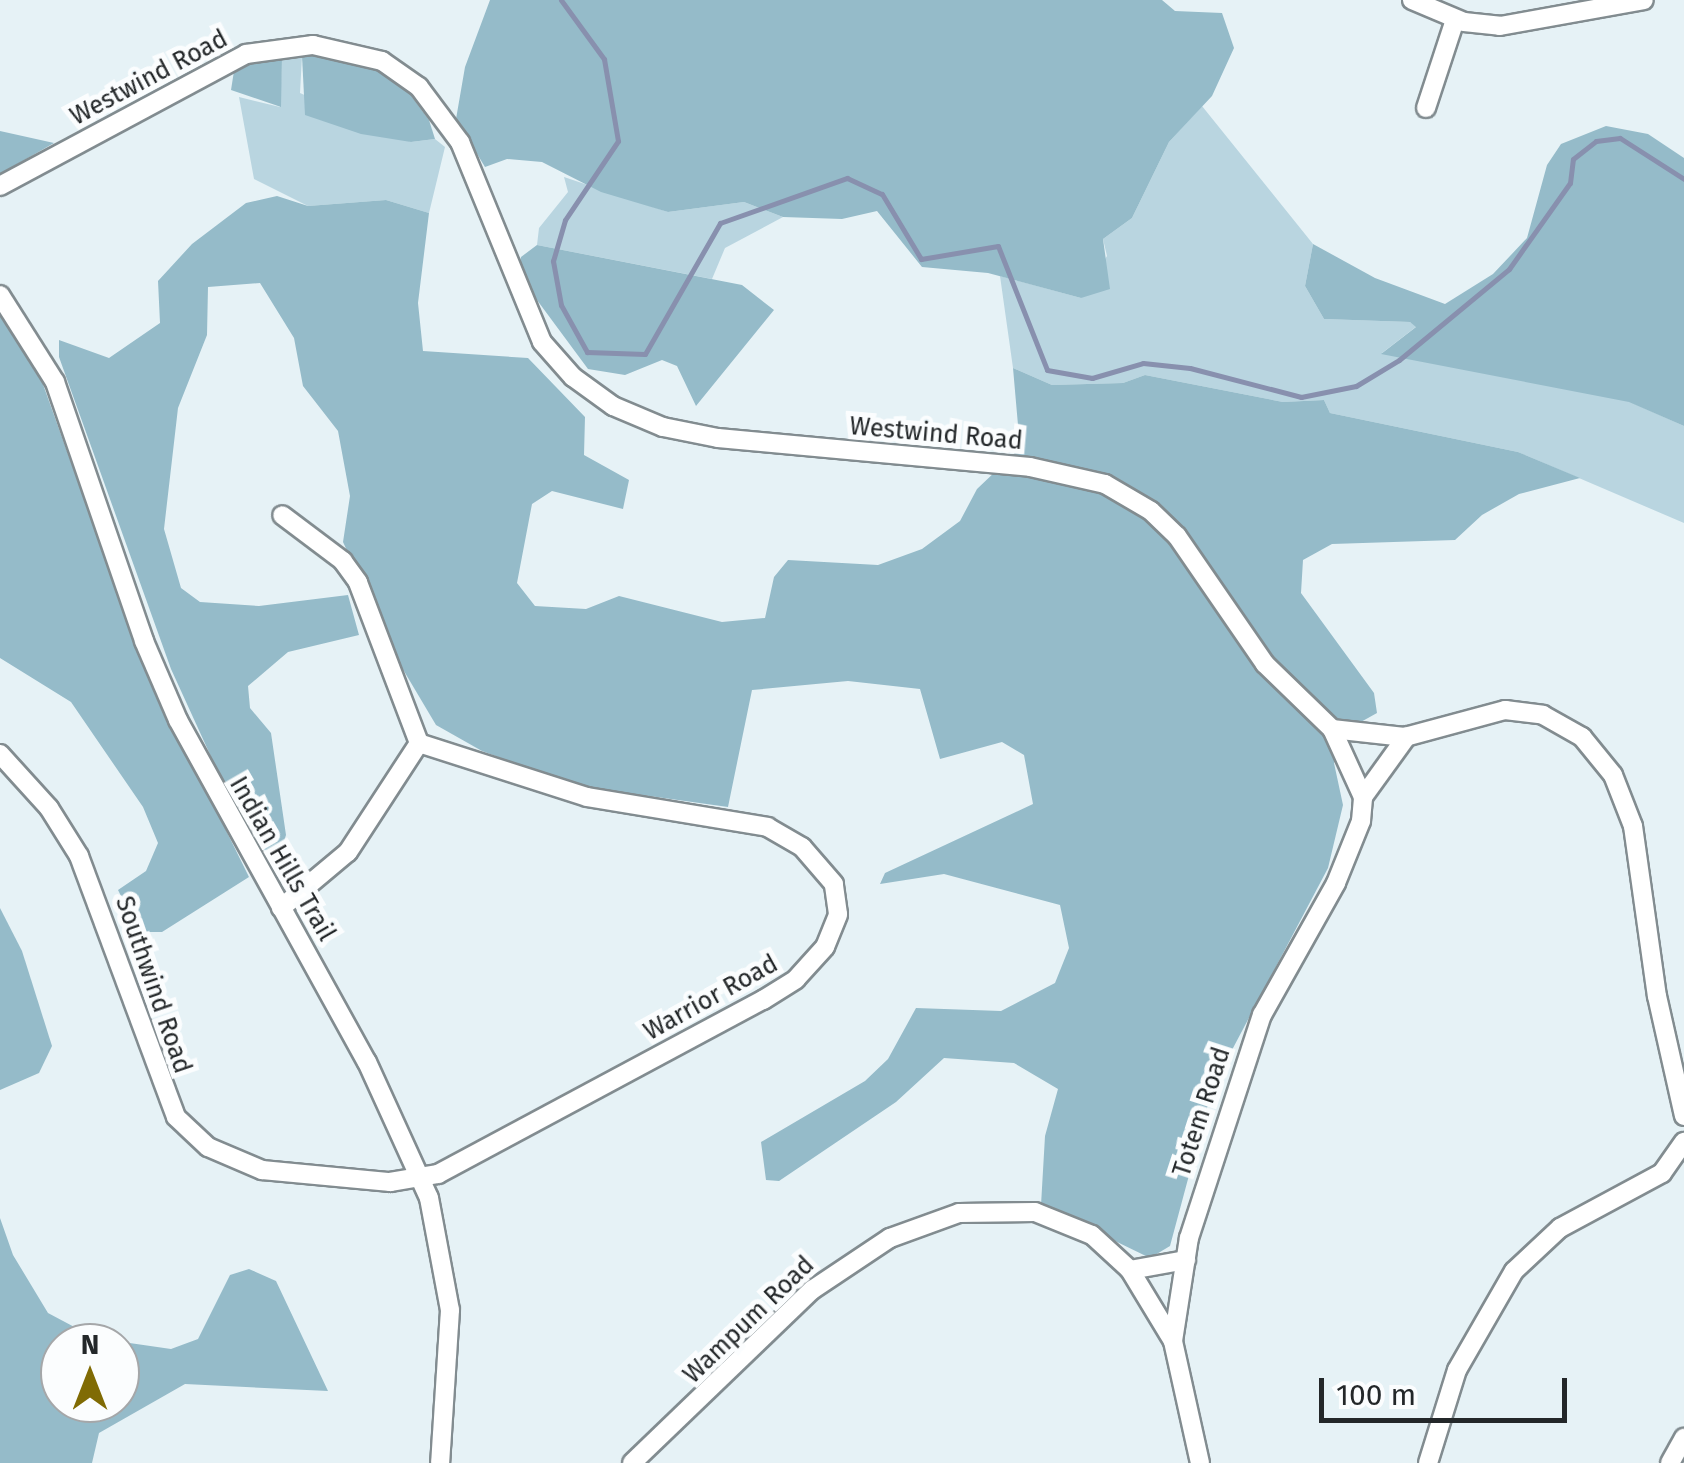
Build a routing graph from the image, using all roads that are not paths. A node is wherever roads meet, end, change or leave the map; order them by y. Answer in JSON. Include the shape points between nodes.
{"nodes":[{"id":1,"x":1412,"y":0,"type":"edge"},
{"id":2,"x":1644,"y":0,"type":"edge"},
{"id":3,"x":1454,"y":20,"type":"junction"},
{"id":4,"x":1426,"y":108,"type":"dead end"},
{"id":5,"x":0,"y":186,"type":"edge"},
{"id":6,"x":0,"y":295,"type":"edge"},
{"id":7,"x":282,"y":515,"type":"dead end"},
{"id":8,"x":1332,"y":729,"type":"junction"},
{"id":9,"x":1407,"y":736,"type":"junction"},
{"id":10,"x":419,"y":744,"type":"junction"},
{"id":11,"x":0,"y":754,"type":"edge"},
{"id":12,"x":1363,"y":798,"type":"junction"},
{"id":13,"x":281,"y":908,"type":"junction"},
{"id":14,"x":1684,"y":1116,"type":"edge"},
{"id":15,"x":1684,"y":1142,"type":"edge"},
{"id":16,"x":1662,"y":1173,"type":"junction"},
{"id":17,"x":1684,"y":1173,"type":"edge"},
{"id":18,"x":421,"y":1178,"type":"junction"},
{"id":19,"x":1186,"y":1260,"type":"junction"},
{"id":20,"x":1130,"y":1270,"type":"junction"},
{"id":21,"x":1173,"y":1341,"type":"junction"},
{"id":22,"x":1684,"y":1438,"type":"edge"},
{"id":23,"x":440,"y":1463,"type":"edge"},
{"id":24,"x":632,"y":1463,"type":"edge"},
{"id":25,"x":1200,"y":1463,"type":"edge"},
{"id":26,"x":1428,"y":1463,"type":"edge"},
{"id":27,"x":1670,"y":1463,"type":"edge"}],
"edges":[{"from":1,"to":3,"type":"street"},
{"from":2,"to":3,"type":"street","via":[[1515,25]]},
{"from":3,"to":4,"type":"street"},
{"from":5,"to":8,"type":"street","name":"Westwind Road","via":[[246,54],[314,45],[382,61],[419,88],[460,142],[528,318],[556,360],[590,392],[637,418],[690,433],[1030,467],[1118,490],[1177,536],[1265,664]]},
{"from":6,"to":13,"type":"street","name":"Indian Hills Trail","via":[[55,382],[161,683]]},
{"from":7,"to":10,"type":"street","via":[[331,550],[358,582]]},
{"from":8,"to":9,"type":"street","via":[[1372,738]]},
{"from":8,"to":12,"type":"street"},
{"from":9,"to":12,"type":"street","name":"Totem Road"},
{"from":9,"to":14,"type":"street","via":[[1487,712],[1522,711],[1564,725],[1600,756],[1632,826],[1657,996]]},
{"from":10,"to":13,"type":"street","via":[[348,852]]},
{"from":10,"to":18,"type":"street","name":"Warrior Road","via":[[587,797],[768,827],[816,860],[838,903],[826,946],[796,980]]},
{"from":11,"to":18,"type":"street","name":"Southwind Road","via":[[49,808],[79,856],[107,920],[154,1069],[186,1128],[221,1155],[262,1170],[390,1182]]},
{"from":12,"to":19,"type":"street","name":"Totem Road","via":[[1350,856],[1262,1015],[1233,1088]]},
{"from":13,"to":18,"type":"street","name":"Indian Hills Trail","via":[[367,1062]]},
{"from":15,"to":16,"type":"street"},
{"from":16,"to":17,"type":"street"},
{"from":16,"to":26,"type":"street","via":[[1560,1228],[1514,1271],[1473,1334]]},
{"from":18,"to":23,"type":"street","name":"Indian Hills Trail","via":[[450,1310]]},
{"from":19,"to":20,"type":"street"},
{"from":19,"to":21,"type":"street","name":"Totem Road"},
{"from":20,"to":21,"type":"street","name":"Wampum Road"},
{"from":20,"to":24,"type":"street","name":"Wampum Road","via":[[1092,1236],[1035,1212],[984,1210],[922,1224],[852,1260],[812,1290]]},
{"from":21,"to":25,"type":"street","name":"Totem Road"},
{"from":22,"to":27,"type":"street"}]}
